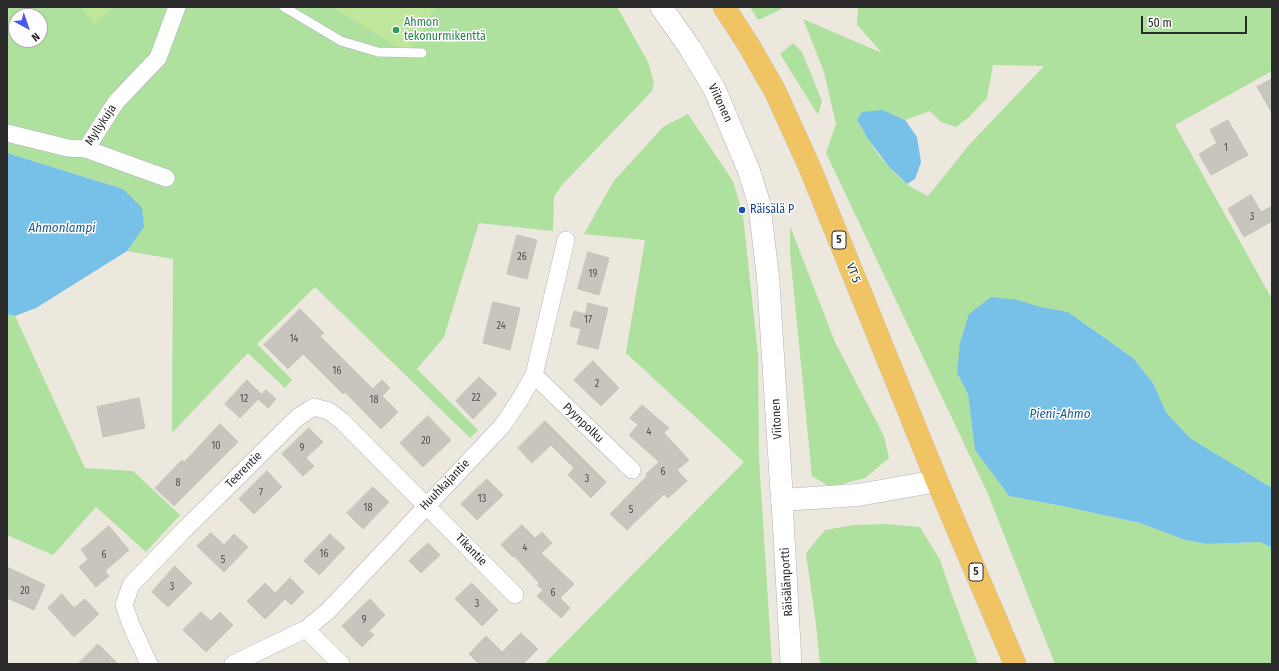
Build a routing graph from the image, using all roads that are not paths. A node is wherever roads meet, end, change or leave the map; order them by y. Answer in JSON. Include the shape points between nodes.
{"nodes":[{"id":1,"x":177,"y":7,"type":"edge"},
{"id":2,"x":284,"y":7,"type":"edge"},
{"id":3,"x":661,"y":7,"type":"edge"},
{"id":4,"x":724,"y":7,"type":"edge"},
{"id":5,"x":422,"y":53,"type":"dead end"},
{"id":6,"x":7,"y":133,"type":"edge"},
{"id":7,"x":86,"y":149,"type":"junction"},
{"id":8,"x":166,"y":178,"type":"dead end"},
{"id":9,"x":566,"y":240,"type":"dead end"},
{"id":10,"x":534,"y":375,"type":"junction"},
{"id":11,"x":632,"y":470,"type":"dead end"},
{"id":12,"x":937,"y":481,"type":"junction"},
{"id":13,"x":782,"y":500,"type":"junction"},
{"id":14,"x":426,"y":505,"type":"junction"},
{"id":15,"x":515,"y":595,"type":"dead end"},
{"id":16,"x":306,"y":629,"type":"junction"},
{"id":17,"x":149,"y":664,"type":"edge"},
{"id":18,"x":233,"y":664,"type":"edge"},
{"id":19,"x":341,"y":664,"type":"edge"},
{"id":20,"x":791,"y":664,"type":"edge"},
{"id":21,"x":1015,"y":664,"type":"edge"}],
"edges":[{"from":1,"to":7,"type":"street","name":"Myllykuja","via":[[158,58],[116,102]]},
{"from":2,"to":5,"type":"lane","via":[[340,41],[378,52]]},
{"from":3,"to":13,"type":"main road","name":"Viitonen","via":[[715,90],[749,171],[759,203],[768,277]]},
{"from":4,"to":12,"type":"highway","name":"VT 5","number":"5","via":[[774,91],[810,168]]},
{"from":6,"to":7,"type":"street","name":"Myllykuja","via":[[68,148]]},
{"from":7,"to":8,"type":"street"},
{"from":9,"to":10,"type":"street","name":"Huuhkajantie"},
{"from":10,"to":11,"type":"street","name":"Pyynpolku"},
{"from":10,"to":14,"type":"street","name":"Huuhkajantie","via":[[502,426]]},
{"from":12,"to":13,"type":"main road","via":[[858,495]]},
{"from":12,"to":21,"type":"highway","number":"5"},
{"from":13,"to":20,"type":"street","name":"Räisälänportti"},
{"from":14,"to":15,"type":"street","name":"Tikantie"},
{"from":14,"to":16,"type":"street","name":"Huuhkajantie","via":[[328,611]]},
{"from":14,"to":17,"type":"street","name":"Teerentie","via":[[342,421],[329,411],[314,407],[298,417],[131,585],[124,605]]},
{"from":16,"to":18,"type":"street","name":"Huuhkajantie"},
{"from":16,"to":19,"type":"street"}]}
